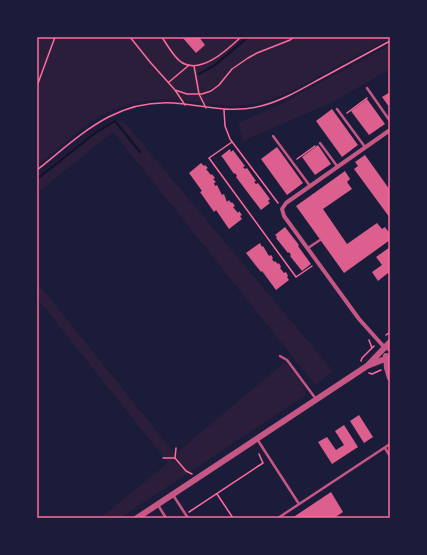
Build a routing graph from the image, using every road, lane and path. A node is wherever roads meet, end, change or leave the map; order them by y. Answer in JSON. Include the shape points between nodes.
{"nodes":[{"id":1,"x":55,"y":37,"type":"edge"},
{"id":2,"x":130,"y":37,"type":"edge"},
{"id":3,"x":162,"y":37,"type":"edge"},
{"id":4,"x":240,"y":37,"type":"edge"},
{"id":5,"x":294,"y":37,"type":"edge"},
{"id":6,"x":390,"y":41,"type":"edge"},
{"id":7,"x":188,"y":66,"type":"junction"},
{"id":8,"x":194,"y":66,"type":"junction"},
{"id":9,"x":169,"y":82,"type":"junction"},
{"id":10,"x":37,"y":86,"type":"edge"},
{"id":11,"x":367,"y":88,"type":"dead end"},
{"id":12,"x":175,"y":90,"type":"junction"},
{"id":13,"x":199,"y":94,"type":"junction"},
{"id":14,"x":372,"y":95,"type":"junction"},
{"id":15,"x":185,"y":105,"type":"junction"},
{"id":16,"x":206,"y":108,"type":"junction"},
{"id":17,"x":337,"y":109,"type":"dead end"},
{"id":18,"x":224,"y":110,"type":"junction"},
{"id":19,"x":342,"y":116,"type":"junction"},
{"id":20,"x":390,"y":121,"type":"edge"},
{"id":21,"x":390,"y":130,"type":"edge"},
{"id":22,"x":273,"y":136,"type":"dead end"},
{"id":23,"x":232,"y":142,"type":"junction"},
{"id":24,"x":320,"y":142,"type":"joint"},
{"id":25,"x":365,"y":148,"type":"junction"},
{"id":26,"x":292,"y":162,"type":"junction"},
{"id":27,"x":338,"y":167,"type":"junction"},
{"id":28,"x":37,"y":170,"type":"edge"},
{"id":29,"x":310,"y":186,"type":"junction"},
{"id":30,"x":282,"y":209,"type":"junction"},
{"id":31,"x":320,"y":240,"type":"dead end"},
{"id":32,"x":308,"y":248,"type":"junction"},
{"id":33,"x":318,"y":262,"type":"junction"},
{"id":34,"x":390,"y":342,"type":"edge"},
{"id":35,"x":387,"y":349,"type":"edge"},
{"id":36,"x":280,"y":356,"type":"dead end"},
{"id":37,"x":388,"y":358,"type":"edge"},
{"id":38,"x":367,"y":366,"type":"junction"},
{"id":39,"x":390,"y":378,"type":"edge"},
{"id":40,"x":316,"y":399,"type":"junction"},
{"id":41,"x":256,"y":439,"type":"junction"},
{"id":42,"x":390,"y":444,"type":"edge"},
{"id":43,"x":176,"y":448,"type":"dead end"},
{"id":44,"x":385,"y":448,"type":"junction"},
{"id":45,"x":390,"y":456,"type":"edge"},
{"id":46,"x":163,"y":458,"type":"dead end"},
{"id":47,"x":176,"y":458,"type":"junction"},
{"id":48,"x":196,"y":479,"type":"junction"},
{"id":49,"x":173,"y":494,"type":"junction"},
{"id":50,"x":217,"y":494,"type":"junction"},
{"id":51,"x":157,"y":504,"type":"junction"},
{"id":52,"x":299,"y":504,"type":"junction"},
{"id":53,"x":186,"y":514,"type":"junction"},
{"id":54,"x":137,"y":518,"type":"edge"},
{"id":55,"x":166,"y":518,"type":"edge"},
{"id":56,"x":188,"y":518,"type":"edge"},
{"id":57,"x":233,"y":518,"type":"edge"},
{"id":58,"x":278,"y":518,"type":"edge"}],
"edges":[{"from":1,"to":10,"type":"path"},
{"from":2,"to":9,"type":"path"},
{"from":3,"to":7,"type":"path","via":[[180,61]]},
{"from":4,"to":8,"type":"path","via":[[209,62]]},
{"from":5,"to":13,"type":"path","via":[[248,58],[232,69],[215,88]]},
{"from":6,"to":18,"type":"path","via":[[275,102],[248,109]]},
{"from":7,"to":8,"type":"path"},
{"from":7,"to":9,"type":"path"},
{"from":8,"to":13,"type":"path"},
{"from":9,"to":12,"type":"path"},
{"from":11,"to":14,"type":"lane"},
{"from":12,"to":13,"type":"path"},
{"from":12,"to":15,"type":"path"},
{"from":13,"to":16,"type":"path"},
{"from":14,"to":19,"type":"path"},
{"from":14,"to":20,"type":"lane"},
{"from":15,"to":16,"type":"path"},
{"from":15,"to":28,"type":"path","via":[[156,103],[114,113],[91,126]]},
{"from":16,"to":18,"type":"path"},
{"from":17,"to":19,"type":"lane"},
{"from":18,"to":23,"type":"path"},
{"from":19,"to":25,"type":"lane"},
{"from":21,"to":25,"type":"street"},
{"from":22,"to":26,"type":"lane"},
{"from":23,"to":30,"type":"path"},
{"from":23,"to":33,"type":"path","via":[[209,158],[213,164],[296,277]]},
{"from":24,"to":26,"type":"path"},
{"from":24,"to":27,"type":"lane"},
{"from":25,"to":27,"type":"street"},
{"from":26,"to":29,"type":"lane"},
{"from":27,"to":29,"type":"street"},
{"from":29,"to":30,"type":"street","via":[[286,203]]},
{"from":30,"to":32,"type":"street","via":[[284,216]]},
{"from":31,"to":32,"type":"lane"},
{"from":32,"to":33,"type":"street"},
{"from":33,"to":35,"type":"street","via":[[360,319]]},
{"from":34,"to":35,"type":"street"},
{"from":35,"to":37,"type":"street"},
{"from":35,"to":38,"type":"street"},
{"from":36,"to":40,"type":"lane","via":[[287,360]]},
{"from":37,"to":38,"type":"street"},
{"from":37,"to":39,"type":"street","via":[[387,372]]},
{"from":38,"to":40,"type":"street"},
{"from":40,"to":41,"type":"street"},
{"from":41,"to":48,"type":"street"},
{"from":41,"to":50,"type":"path","via":[[263,463]]},
{"from":41,"to":52,"type":"lane"},
{"from":42,"to":44,"type":"lane"},
{"from":43,"to":47,"type":"path"},
{"from":44,"to":45,"type":"lane"},
{"from":44,"to":52,"type":"lane"},
{"from":46,"to":47,"type":"path"},
{"from":47,"to":48,"type":"path"},
{"from":48,"to":49,"type":"street"},
{"from":49,"to":51,"type":"street"},
{"from":49,"to":53,"type":"lane"},
{"from":50,"to":53,"type":"path"},
{"from":50,"to":57,"type":"path"},
{"from":51,"to":54,"type":"street"},
{"from":51,"to":55,"type":"lane"},
{"from":52,"to":58,"type":"lane"},
{"from":53,"to":56,"type":"lane"}]}
